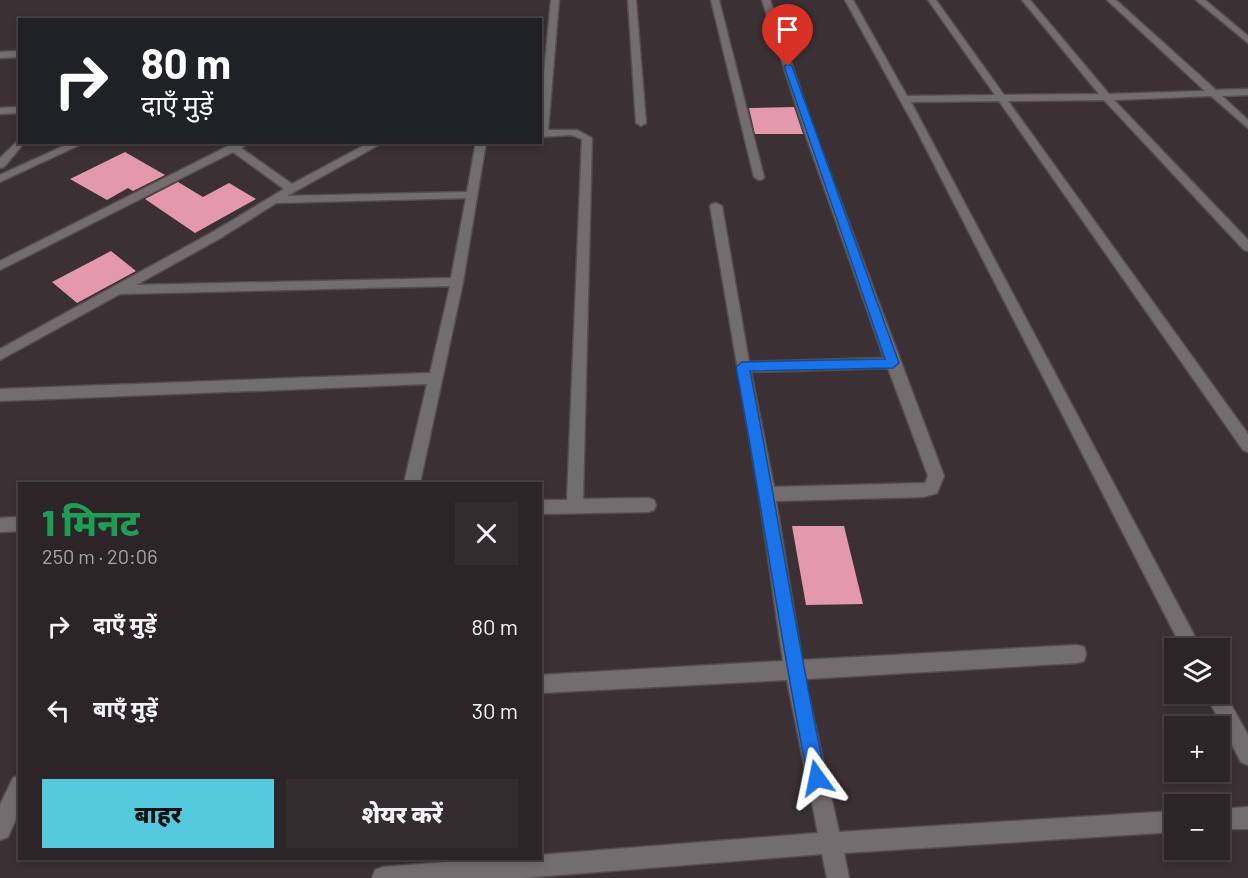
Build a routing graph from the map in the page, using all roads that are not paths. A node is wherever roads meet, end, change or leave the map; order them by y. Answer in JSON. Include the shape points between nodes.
{"nodes":[{"id":1,"x":555,"y":0,"type":"edge"},
{"id":2,"x":632,"y":0,"type":"edge"},
{"id":3,"x":715,"y":0,"type":"edge"},
{"id":4,"x":766,"y":0,"type":"edge"},
{"id":5,"x":849,"y":0,"type":"edge"},
{"id":6,"x":932,"y":0,"type":"edge"},
{"id":7,"x":1026,"y":0,"type":"edge"},
{"id":8,"x":1111,"y":0,"type":"edge"},
{"id":9,"x":1200,"y":0,"type":"edge"},
{"id":10,"x":554,"y":24,"type":"junction"},
{"id":11,"x":542,"y":26,"type":"edge"},
{"id":12,"x":1247,"y":39,"type":"edge"},
{"id":13,"x":18,"y":54,"type":"edge"},
{"id":14,"x":2,"y":57,"type":"edge"},
{"id":15,"x":1248,"y":92,"type":"edge"},
{"id":16,"x":1214,"y":93,"type":"junction"},
{"id":17,"x":1106,"y":97,"type":"junction"},
{"id":18,"x":904,"y":99,"type":"junction"},
{"id":19,"x":1002,"y":99,"type":"junction"},
{"id":20,"x":18,"y":110,"type":"edge"},
{"id":21,"x":0,"y":111,"type":"edge"},
{"id":22,"x":641,"y":123,"type":"dead end"},
{"id":23,"x":1248,"y":125,"type":"edge"},
{"id":24,"x":542,"y":126,"type":"edge"},
{"id":25,"x":542,"y":134,"type":"edge"},
{"id":26,"x":18,"y":144,"type":"edge"},
{"id":27,"x":77,"y":144,"type":"edge"},
{"id":28,"x":241,"y":144,"type":"edge"},
{"id":29,"x":375,"y":144,"type":"edge"},
{"id":30,"x":481,"y":144,"type":"edge"},
{"id":31,"x":234,"y":148,"type":"junction"},
{"id":32,"x":0,"y":165,"type":"edge"},
{"id":33,"x":759,"y":177,"type":"dead end"},
{"id":34,"x":0,"y":179,"type":"edge"},
{"id":35,"x":292,"y":189,"type":"junction"},
{"id":36,"x":472,"y":195,"type":"junction"},
{"id":37,"x":273,"y":200,"type":"junction"},
{"id":38,"x":716,"y":207,"type":"dead end"},
{"id":39,"x":1248,"y":247,"type":"edge"},
{"id":40,"x":0,"y":266,"type":"edge"},
{"id":41,"x":457,"y":282,"type":"junction"},
{"id":42,"x":117,"y":291,"type":"junction"},
{"id":43,"x":0,"y":355,"type":"edge"},
{"id":44,"x":893,"y":363,"type":"junction"},
{"id":45,"x":742,"y":367,"type":"junction"},
{"id":46,"x":436,"y":378,"type":"junction"},
{"id":47,"x":0,"y":395,"type":"edge"},
{"id":48,"x":1248,"y":446,"type":"edge"},
{"id":49,"x":412,"y":482,"type":"edge"},
{"id":50,"x":767,"y":494,"type":"junction"},
{"id":51,"x":575,"y":505,"type":"junction"},
{"id":52,"x":648,"y":505,"type":"dead end"},
{"id":53,"x":542,"y":507,"type":"edge"},
{"id":54,"x":0,"y":525,"type":"edge"},
{"id":55,"x":18,"y":525,"type":"edge"},
{"id":56,"x":1187,"y":638,"type":"edge"},
{"id":57,"x":1077,"y":654,"type":"dead end"},
{"id":58,"x":794,"y":669,"type":"junction"},
{"id":59,"x":542,"y":684,"type":"edge"},
{"id":60,"x":1221,"y":704,"type":"edge"},
{"id":61,"x":1248,"y":755,"type":"edge"},
{"id":62,"x":18,"y":789,"type":"edge"},
{"id":63,"x":1248,"y":818,"type":"edge"},
{"id":64,"x":1230,"y":819,"type":"edge"},
{"id":65,"x":1164,"y":823,"type":"edge"},
{"id":66,"x":0,"y":829,"type":"edge"},
{"id":67,"x":831,"y":843,"type":"junction"},
{"id":68,"x":383,"y":878,"type":"edge"},
{"id":69,"x":838,"y":878,"type":"edge"}],
"edges":[{"from":1,"to":10,"type":"street"},
{"from":2,"to":22,"type":"street"},
{"from":3,"to":33,"type":"street"},
{"from":4,"to":44,"type":"street"},
{"from":5,"to":18,"type":"street"},
{"from":6,"to":19,"type":"street"},
{"from":7,"to":17,"type":"street"},
{"from":8,"to":16,"type":"street"},
{"from":9,"to":12,"type":"street"},
{"from":10,"to":11,"type":"street"},
{"from":10,"to":24,"type":"street"},
{"from":13,"to":14,"type":"street"},
{"from":15,"to":16,"type":"street"},
{"from":16,"to":17,"type":"street"},
{"from":16,"to":23,"type":"street"},
{"from":17,"to":19,"type":"street"},
{"from":17,"to":39,"type":"street"},
{"from":18,"to":19,"type":"street"},
{"from":18,"to":56,"type":"street"},
{"from":19,"to":48,"type":"street"},
{"from":20,"to":21,"type":"street"},
{"from":25,"to":51,"type":"street","via":[[579,133],[587,143]]},
{"from":26,"to":32,"type":"street"},
{"from":27,"to":34,"type":"street"},
{"from":28,"to":31,"type":"street"},
{"from":29,"to":35,"type":"street"},
{"from":30,"to":36,"type":"street"},
{"from":31,"to":35,"type":"street"},
{"from":31,"to":40,"type":"street"},
{"from":35,"to":37,"type":"street"},
{"from":36,"to":37,"type":"street"},
{"from":36,"to":41,"type":"street"},
{"from":37,"to":42,"type":"street"},
{"from":38,"to":45,"type":"street"},
{"from":41,"to":42,"type":"street"},
{"from":41,"to":46,"type":"street"},
{"from":42,"to":43,"type":"street"},
{"from":44,"to":45,"type":"street"},
{"from":44,"to":50,"type":"street","via":[[934,466],[936,482],[931,488]]},
{"from":45,"to":50,"type":"street"},
{"from":46,"to":47,"type":"street"},
{"from":46,"to":49,"type":"street"},
{"from":50,"to":58,"type":"street"},
{"from":51,"to":52,"type":"street"},
{"from":51,"to":53,"type":"street"},
{"from":54,"to":55,"type":"street"},
{"from":57,"to":58,"type":"street"},
{"from":58,"to":59,"type":"street"},
{"from":58,"to":67,"type":"street"},
{"from":60,"to":61,"type":"street"},
{"from":62,"to":66,"type":"street"},
{"from":63,"to":64,"type":"street"},
{"from":65,"to":67,"type":"street"},
{"from":67,"to":68,"type":"street"},
{"from":67,"to":69,"type":"street"}]}
